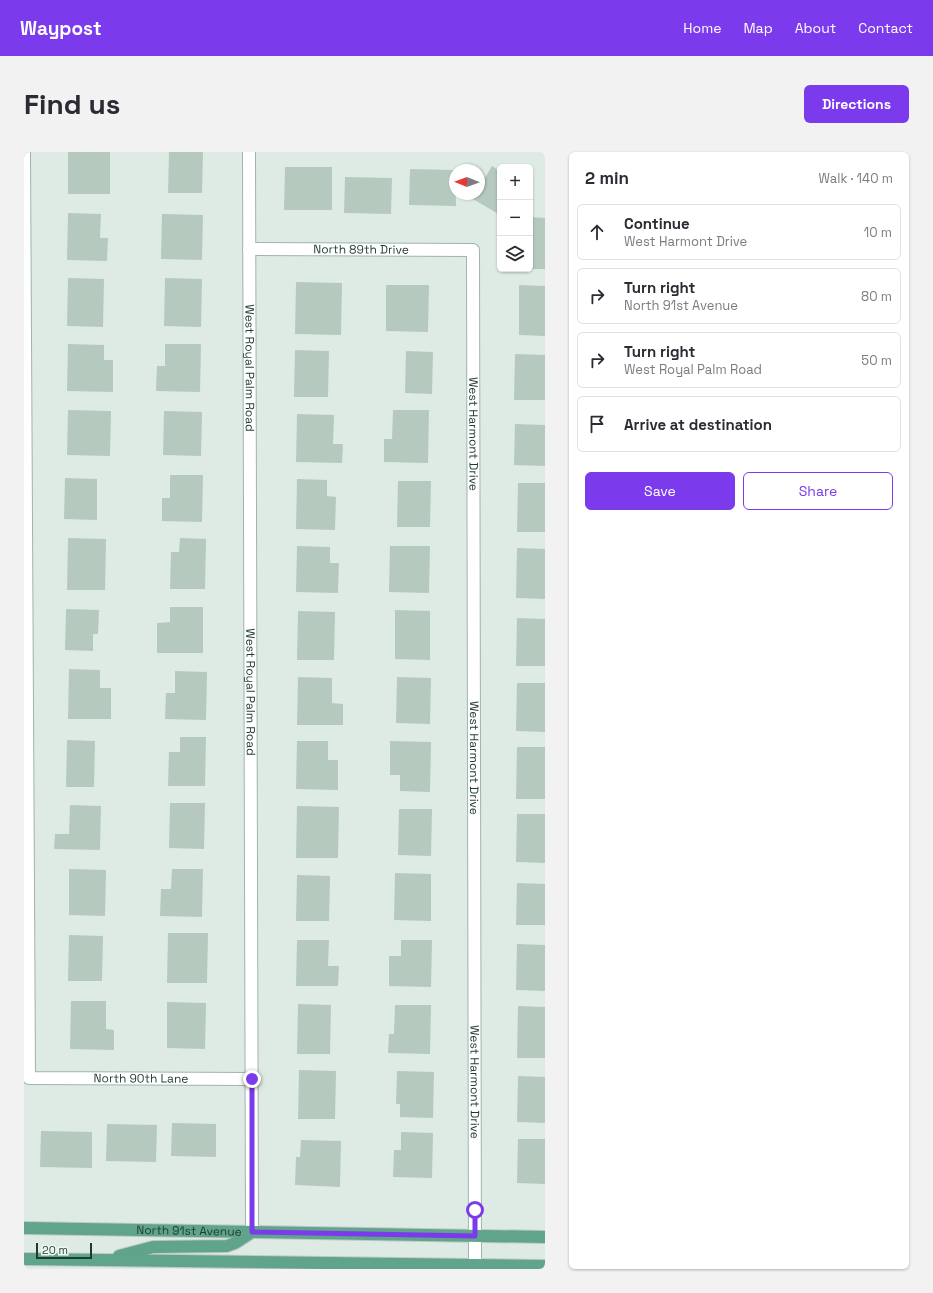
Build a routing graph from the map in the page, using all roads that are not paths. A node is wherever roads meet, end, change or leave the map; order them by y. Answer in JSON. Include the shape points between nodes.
{"nodes":[{"id":1,"x":24,"y":152,"type":"edge"},
{"id":2,"x":249,"y":152,"type":"edge"},
{"id":3,"x":249,"y":249,"type":"junction"},
{"id":4,"x":473,"y":250,"type":"joint"},
{"id":5,"x":252,"y":1079,"type":"junction"},
{"id":6,"x":24,"y":1228,"type":"edge"},
{"id":7,"x":252,"y":1232,"type":"junction"},
{"id":8,"x":475,"y":1236,"type":"junction"},
{"id":9,"x":545,"y":1237,"type":"edge"},
{"id":10,"x":24,"y":1259,"type":"edge"},
{"id":11,"x":106,"y":1260,"type":"junction"},
{"id":12,"x":475,"y":1265,"type":"junction"},
{"id":13,"x":545,"y":1266,"type":"edge"}],
"edges":[{"from":1,"to":5,"type":"street","name":"North 90th Lane","via":[[28,1078]]},
{"from":2,"to":3,"type":"street","name":"West Royal Palm Road"},
{"from":3,"to":4,"type":"street","name":"North 89th Drive"},
{"from":3,"to":5,"type":"street","name":"West Royal Palm Road"},
{"from":4,"to":8,"type":"street","name":"West Harmont Drive"},
{"from":5,"to":7,"type":"street","name":"West Royal Palm Road"},
{"from":6,"to":7,"type":"main road","name":"North 91st Avenue"},
{"from":7,"to":8,"type":"main road","name":"North 91st Avenue"},
{"from":7,"to":11,"type":"main road","via":[[227,1246],[153,1247]]},
{"from":8,"to":9,"type":"main road","name":"North 91st Avenue"},
{"from":8,"to":12,"type":"street","name":"West Harmont Drive"},
{"from":10,"to":11,"type":"main road"},
{"from":11,"to":12,"type":"main road"},
{"from":12,"to":13,"type":"main road"}]}
